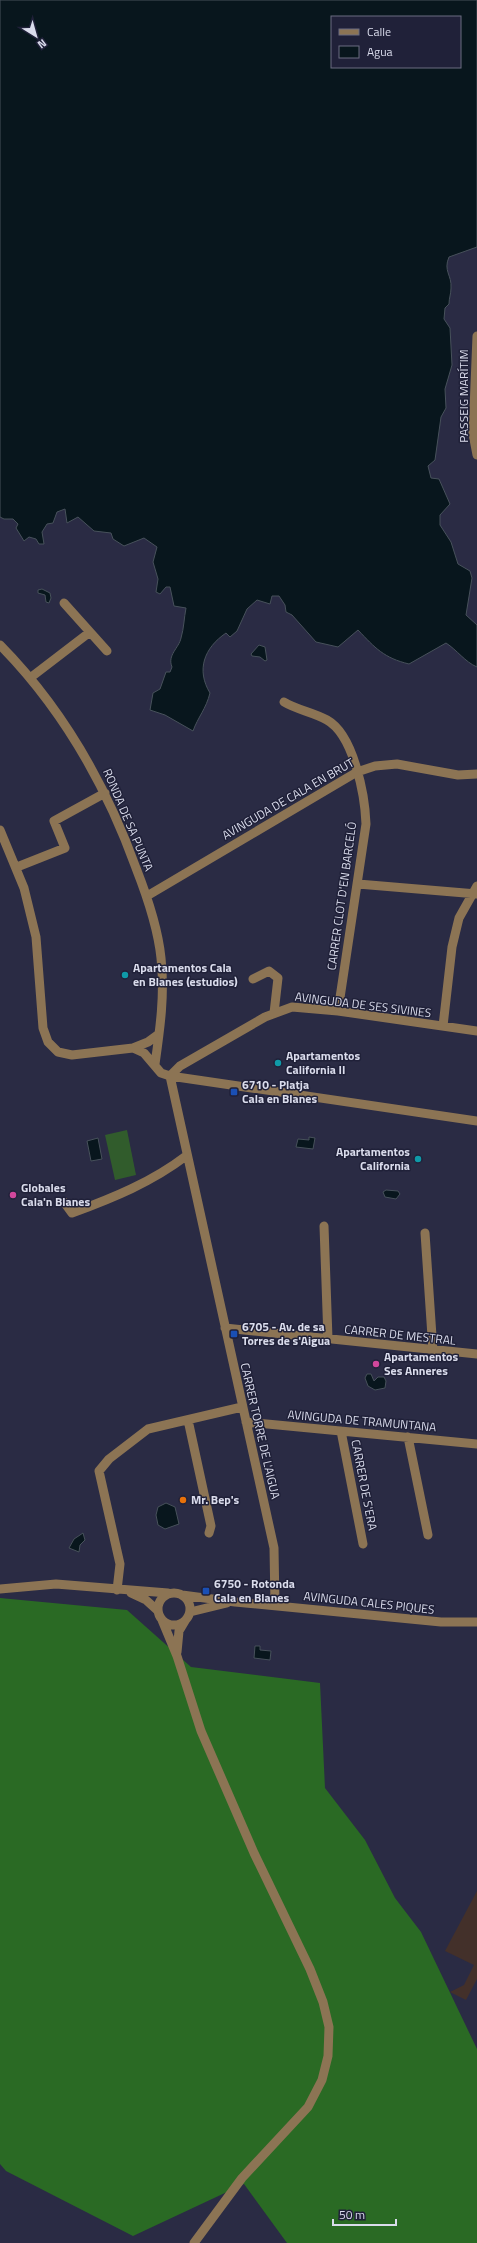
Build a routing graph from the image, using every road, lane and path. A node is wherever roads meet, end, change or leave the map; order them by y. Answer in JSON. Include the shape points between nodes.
{"nodes":[{"id":1,"x":477,"y":336,"type":"edge"},
{"id":2,"x":477,"y":455,"type":"edge"},
{"id":3,"x":64,"y":603,"type":"dead end"},
{"id":4,"x":90,"y":632,"type":"junction"},
{"id":5,"x":0,"y":644,"type":"edge"},
{"id":6,"x":107,"y":651,"type":"dead end"},
{"id":7,"x":30,"y":678,"type":"junction"},
{"id":8,"x":284,"y":702,"type":"dead end"},
{"id":9,"x":357,"y":772,"type":"junction"},
{"id":10,"x":477,"y":774,"type":"edge"},
{"id":11,"x":105,"y":793,"type":"junction"},
{"id":12,"x":0,"y":830,"type":"edge"},
{"id":13,"x":17,"y":867,"type":"junction"},
{"id":14,"x":358,"y":884,"type":"junction"},
{"id":15,"x":476,"y":891,"type":"edge"},
{"id":16,"x":147,"y":896,"type":"junction"},
{"id":17,"x":253,"y":979,"type":"dead end"},
{"id":18,"x":338,"y":1011,"type":"junction"},
{"id":19,"x":274,"y":1013,"type":"junction"},
{"id":20,"x":443,"y":1026,"type":"junction"},
{"id":21,"x":477,"y":1031,"type":"edge"},
{"id":22,"x":159,"y":1034,"type":"junction"},
{"id":23,"x":133,"y":1048,"type":"junction"},
{"id":24,"x":155,"y":1064,"type":"junction"},
{"id":25,"x":170,"y":1076,"type":"junction"},
{"id":26,"x":477,"y":1121,"type":"edge"},
{"id":27,"x":186,"y":1156,"type":"junction"},
{"id":28,"x":64,"y":1202,"type":"dead end"},
{"id":29,"x":324,"y":1226,"type":"dead end"},
{"id":30,"x":425,"y":1233,"type":"dead end"},
{"id":31,"x":225,"y":1328,"type":"junction"},
{"id":32,"x":328,"y":1339,"type":"junction"},
{"id":33,"x":433,"y":1351,"type":"junction"},
{"id":34,"x":477,"y":1354,"type":"edge"},
{"id":35,"x":242,"y":1407,"type":"junction"},
{"id":36,"x":188,"y":1420,"type":"junction"},
{"id":37,"x":246,"y":1422,"type":"junction"},
{"id":38,"x":341,"y":1431,"type":"junction"},
{"id":39,"x":408,"y":1437,"type":"junction"},
{"id":40,"x":477,"y":1444,"type":"edge"},
{"id":41,"x":209,"y":1533,"type":"dead end"},
{"id":42,"x":428,"y":1535,"type":"dead end"},
{"id":43,"x":364,"y":1544,"type":"dead end"},
{"id":44,"x":0,"y":1589,"type":"edge"},
{"id":45,"x":121,"y":1591,"type":"junction"},
{"id":46,"x":168,"y":1593,"type":"junction"},
{"id":47,"x":182,"y":1595,"type":"junction"},
{"id":48,"x":235,"y":1602,"type":"junction"},
{"id":49,"x":275,"y":1605,"type":"junction"},
{"id":50,"x":157,"y":1610,"type":"junction"},
{"id":51,"x":188,"y":1616,"type":"junction"},
{"id":52,"x":162,"y":1620,"type":"junction"},
{"id":53,"x":477,"y":1622,"type":"edge"},
{"id":54,"x":177,"y":1656,"type":"junction"},
{"id":55,"x":194,"y":2243,"type":"edge"}],
"edges":[{"from":1,"to":2,"type":"street","name":"PASSEIG MARÍTIM","via":[[473,434]]},
{"from":3,"to":4,"type":"street"},
{"from":4,"to":6,"type":"street"},
{"from":4,"to":7,"type":"street"},
{"from":5,"to":7,"type":"street","name":"RONDA DE SA PUNTA"},
{"from":7,"to":11,"type":"street","name":"RONDA DE SA PUNTA","via":[[76,742]]},
{"from":8,"to":9,"type":"street","name":"CARRER CLOT D'EN BARCELÓ","via":[[327,720],[335,727],[344,738]]},
{"from":9,"to":10,"type":"street","name":"AVINGUDA DE CALA EN BRUT","via":[[375,766],[397,764],[451,774]]},
{"from":9,"to":14,"type":"street","name":"CARRER CLOT D'EN BARCELÓ","via":[[366,824]]},
{"from":9,"to":16,"type":"street","name":"AVINGUDA DE CALA EN BRUT"},
{"from":11,"to":13,"type":"street","via":[[54,821],[65,848]]},
{"from":11,"to":16,"type":"street","name":"RONDA DE SA PUNTA"},
{"from":12,"to":13,"type":"street"},
{"from":13,"to":23,"type":"street","via":[[36,937],[42,1020],[48,1042],[58,1052],[72,1055]]},
{"from":14,"to":15,"type":"street"},
{"from":14,"to":18,"type":"street","name":"CARRER CLOT D'EN BARCELÓ"},
{"from":15,"to":20,"type":"street","via":[[460,918],[452,947]]},
{"from":16,"to":22,"type":"street","name":"RONDA DE SA PUNTA","via":[[161,957],[163,993]]},
{"from":17,"to":19,"type":"street","via":[[269,971],[278,978]]},
{"from":18,"to":19,"type":"street","name":"AVINGUDA DE SES SIVINES","via":[[292,1007]]},
{"from":18,"to":20,"type":"street","name":"AVINGUDA DE SES SIVINES"},
{"from":19,"to":25,"type":"street","name":"AVINGUDA DE SES SIVINES","via":[[180,1066]]},
{"from":20,"to":21,"type":"street","name":"AVINGUDA DE SES SIVINES"},
{"from":22,"to":23,"type":"street"},
{"from":22,"to":24,"type":"street","name":"RONDA DE SA PUNTA"},
{"from":23,"to":24,"type":"street","via":[[144,1052]]},
{"from":24,"to":25,"type":"street","via":[[161,1073]]},
{"from":25,"to":26,"type":"street"},
{"from":25,"to":27,"type":"street","name":"CARRER TORRE DE L'AIGUA"},
{"from":27,"to":28,"type":"street","via":[[154,1178],[114,1198],[72,1213]]},
{"from":27,"to":31,"type":"street","name":"CARRER TORRE DE L'AIGUA"},
{"from":29,"to":32,"type":"street"},
{"from":30,"to":33,"type":"street"},
{"from":31,"to":32,"type":"street","name":"CARRER DE MESTRAL"},
{"from":31,"to":35,"type":"street","name":"CARRER TORRE DE L'AIGUA"},
{"from":32,"to":33,"type":"street","name":"CARRER DE MESTRAL"},
{"from":33,"to":34,"type":"street","name":"CARRER DE MESTRAL"},
{"from":35,"to":36,"type":"street"},
{"from":35,"to":37,"type":"street","name":"CARRER TORRE DE L'AIGUA"},
{"from":36,"to":41,"type":"street","via":[[211,1526]]},
{"from":36,"to":45,"type":"street","via":[[148,1429],[109,1459],[99,1471],[120,1564]]},
{"from":37,"to":38,"type":"street","name":"AVINGUDA DE TRAMUNTANA"},
{"from":37,"to":49,"type":"street","name":"CARRER TORRE DE L'AIGUA","via":[[274,1548]]},
{"from":38,"to":39,"type":"street","name":"AVINGUDA DE TRAMUNTANA"},
{"from":38,"to":43,"type":"street","name":"CARRER DE S'ERA"},
{"from":39,"to":40,"type":"street","name":"AVINGUDA DE TRAMUNTANA"},
{"from":39,"to":42,"type":"street"},
{"from":44,"to":45,"type":"street","via":[[56,1584]]},
{"from":45,"to":46,"type":"street"},
{"from":45,"to":50,"type":"street","via":[[146,1600]]},
{"from":46,"to":47,"type":"street"},
{"from":46,"to":50,"type":"street","via":[[162,1598]]},
{"from":47,"to":48,"type":"street","name":"AVINGUDA CALES PIQUES"},
{"from":47,"to":51,"type":"street","via":[[190,1604]]},
{"from":48,"to":49,"type":"street","name":"AVINGUDA CALES PIQUES"},
{"from":48,"to":51,"type":"street","name":"AVINGUDA CALES PIQUES"},
{"from":49,"to":53,"type":"street","name":"AVINGUDA CALES PIQUES","via":[[441,1622]]},
{"from":50,"to":52,"type":"street"},
{"from":51,"to":52,"type":"street","via":[[174,1625]]},
{"from":51,"to":54,"type":"street","via":[[180,1631]]},
{"from":52,"to":54,"type":"street"},
{"from":54,"to":55,"type":"street","via":[[201,1731],[254,1853],[310,1970],[323,2002],[329,2027],[328,2056],[322,2080],[308,2107],[242,2178]]}]}
